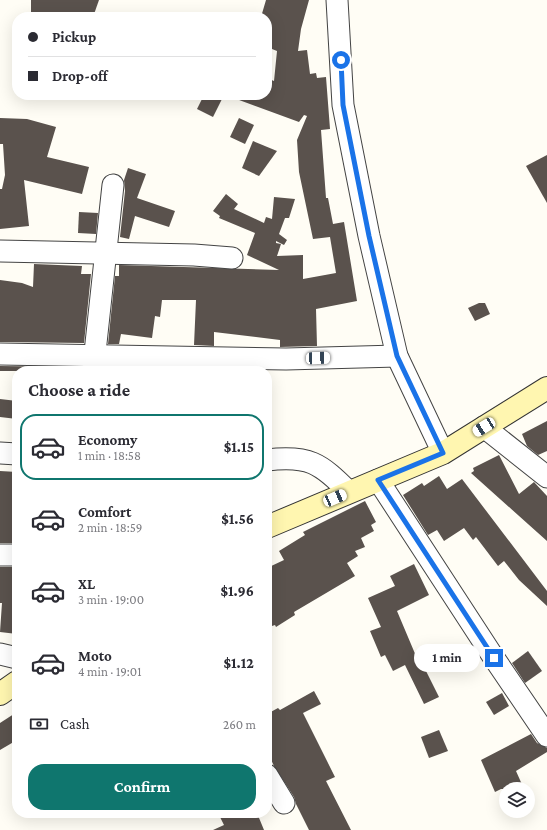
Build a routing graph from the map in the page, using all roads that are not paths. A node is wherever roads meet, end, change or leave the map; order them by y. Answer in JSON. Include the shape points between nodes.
{"nodes":[{"id":1,"x":337,"y":0,"type":"edge"},
{"id":2,"x":113,"y":185,"type":"dead end"},
{"id":3,"x":0,"y":251,"type":"edge"},
{"id":4,"x":106,"y":254,"type":"junction"},
{"id":5,"x":232,"y":258,"type":"dead end"},
{"id":6,"x":0,"y":354,"type":"edge"},
{"id":7,"x":397,"y":356,"type":"junction"},
{"id":8,"x":94,"y":364,"type":"edge"},
{"id":9,"x":547,"y":388,"type":"edge"},
{"id":10,"x":484,"y":427,"type":"junction"},
{"id":11,"x":443,"y":453,"type":"junction"},
{"id":12,"x":0,"y":454,"type":"edge"},
{"id":13,"x":12,"y":454,"type":"edge"},
{"id":14,"x":272,"y":459,"type":"edge"},
{"id":15,"x":547,"y":477,"type":"edge"},
{"id":16,"x":378,"y":480,"type":"junction"},
{"id":17,"x":349,"y":492,"type":"junction"},
{"id":18,"x":272,"y":525,"type":"edge"},
{"id":19,"x":0,"y":555,"type":"edge"},
{"id":20,"x":12,"y":555,"type":"edge"},
{"id":21,"x":0,"y":654,"type":"edge"},
{"id":22,"x":12,"y":657,"type":"edge"},
{"id":23,"x":12,"y":686,"type":"edge"},
{"id":24,"x":0,"y":694,"type":"edge"},
{"id":25,"x":547,"y":736,"type":"edge"},
{"id":26,"x":272,"y":783,"type":"edge"},
{"id":27,"x":284,"y":803,"type":"dead end"}],
"edges":[{"from":1,"to":7,"type":"street","via":[[343,105],[369,236]]},
{"from":2,"to":4,"type":"street"},
{"from":3,"to":4,"type":"street"},
{"from":4,"to":5,"type":"street"},
{"from":4,"to":8,"type":"street"},
{"from":6,"to":8,"type":"street"},
{"from":7,"to":8,"type":"street"},
{"from":7,"to":11,"type":"street"},
{"from":9,"to":10,"type":"main road"},
{"from":10,"to":11,"type":"main road"},
{"from":10,"to":15,"type":"street"},
{"from":11,"to":16,"type":"main road"},
{"from":12,"to":13,"type":"street"},
{"from":14,"to":17,"type":"street","via":[[290,457],[316,463]]},
{"from":16,"to":17,"type":"main road"},
{"from":16,"to":25,"type":"street"},
{"from":17,"to":18,"type":"main road"},
{"from":19,"to":20,"type":"street"},
{"from":21,"to":22,"type":"street"},
{"from":23,"to":24,"type":"main road"},
{"from":26,"to":27,"type":"street"}]}
